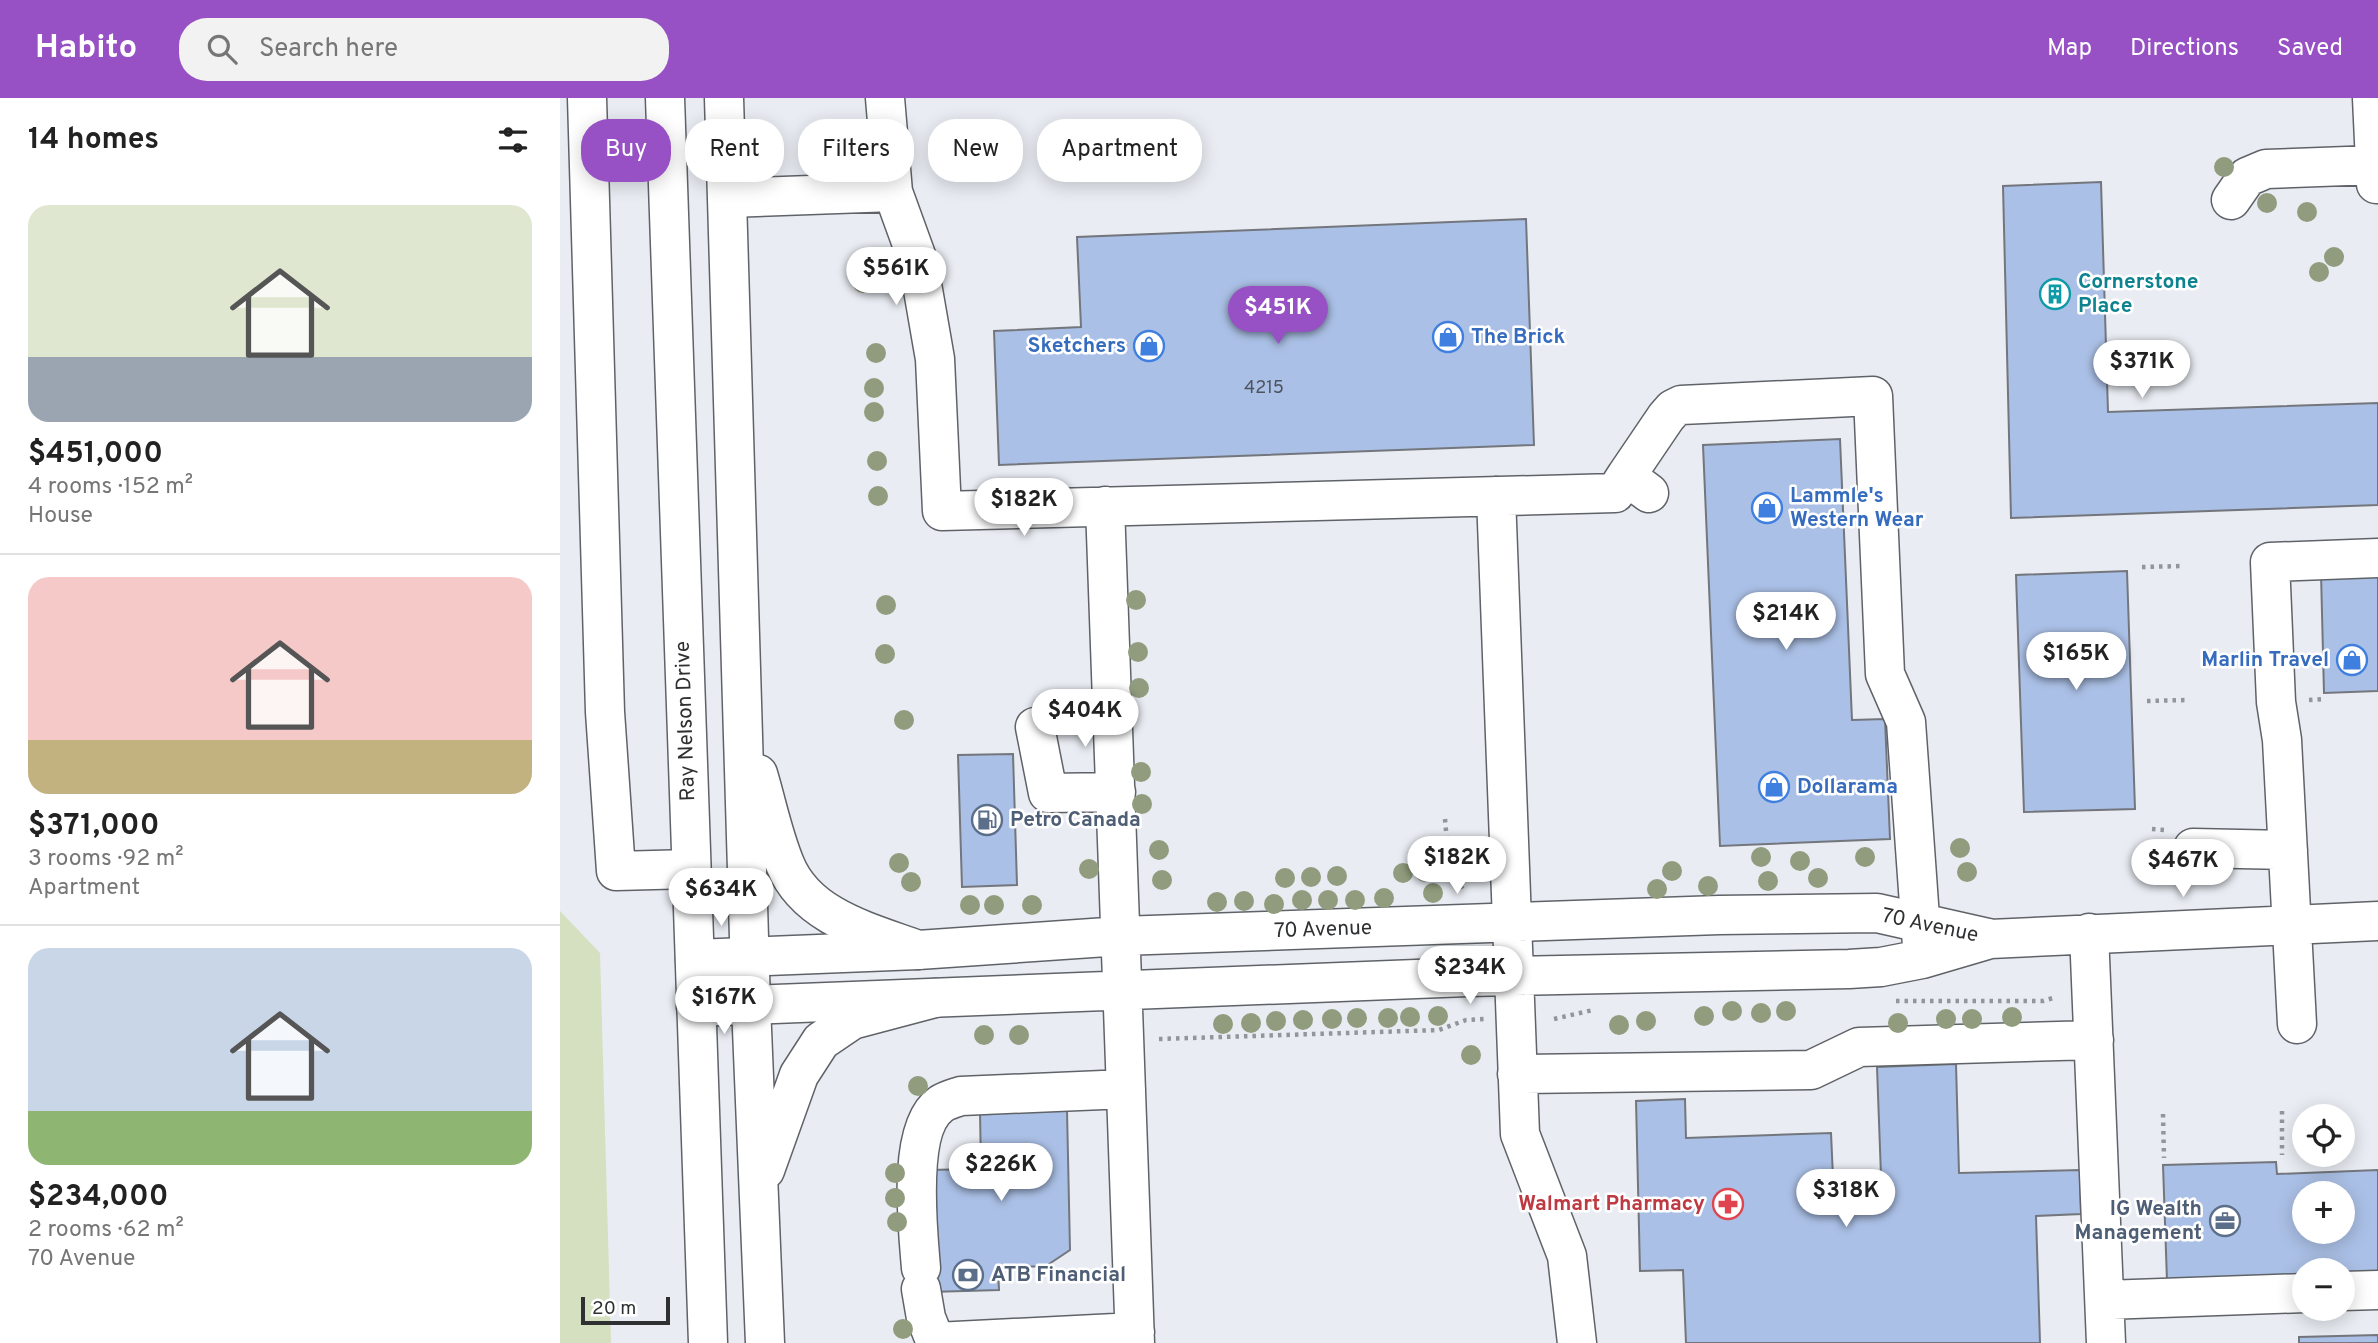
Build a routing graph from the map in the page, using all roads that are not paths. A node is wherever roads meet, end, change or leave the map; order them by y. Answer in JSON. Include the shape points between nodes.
{"nodes":[{"id":1,"x":587,"y":98,"type":"edge"},
{"id":2,"x":665,"y":98,"type":"edge"},
{"id":3,"x":724,"y":98,"type":"edge"},
{"id":4,"x":885,"y":98,"type":"edge"},
{"id":5,"x":2372,"y":98,"type":"edge"},
{"id":6,"x":2376,"y":178,"type":"edge"},
{"id":7,"x":893,"y":192,"type":"junction"},
{"id":8,"x":728,"y":198,"type":"junction"},
{"id":9,"x":2231,"y":200,"type":"dead end"},
{"id":10,"x":1496,"y":496,"type":"junction"},
{"id":11,"x":1105,"y":506,"type":"junction"},
{"id":12,"x":2378,"y":558,"type":"edge"},
{"id":13,"x":743,"y":722,"type":"junction"},
{"id":14,"x":1035,"y":727,"type":"dead end"},
{"id":15,"x":1116,"y":792,"type":"junction"},
{"id":16,"x":2193,"y":848,"type":"dead end"},
{"id":17,"x":2288,"y":850,"type":"junction"},
{"id":18,"x":691,"y":869,"type":"junction"},
{"id":19,"x":2378,"y":920,"type":"edge"},
{"id":20,"x":1512,"y":923,"type":"junction"},
{"id":21,"x":2292,"y":925,"type":"junction"},
{"id":22,"x":2089,"y":933,"type":"junction"},
{"id":23,"x":1121,"y":936,"type":"junction"},
{"id":24,"x":1921,"y":941,"type":"junction"},
{"id":25,"x":918,"y":950,"type":"junction"},
{"id":26,"x":750,"y":957,"type":"junction"},
{"id":27,"x":695,"y":959,"type":"junction"},
{"id":28,"x":1514,"y":977,"type":"junction"},
{"id":29,"x":1123,"y":990,"type":"junction"},
{"id":30,"x":935,"y":998,"type":"junction"},
{"id":31,"x":751,"y":1005,"type":"junction"},
{"id":32,"x":696,"y":1007,"type":"junction"},
{"id":33,"x":2297,"y":1024,"type":"dead end"},
{"id":34,"x":2094,"y":1040,"type":"junction"},
{"id":35,"x":1517,"y":1074,"type":"junction"},
{"id":36,"x":1126,"y":1089,"type":"junction"},
{"id":37,"x":759,"y":1189,"type":"junction"},
{"id":38,"x":2378,"y":1290,"type":"edge"},
{"id":39,"x":2355,"y":1291,"type":"edge"},
{"id":40,"x":2292,"y":1293,"type":"edge"},
{"id":41,"x":2105,"y":1300,"type":"junction"},
{"id":42,"x":1135,"y":1337,"type":"edge"},
{"id":43,"x":708,"y":1343,"type":"edge"},
{"id":44,"x":765,"y":1343,"type":"edge"},
{"id":45,"x":936,"y":1343,"type":"edge"},
{"id":46,"x":1577,"y":1343,"type":"edge"},
{"id":47,"x":2106,"y":1343,"type":"edge"}],
"edges":[{"from":1,"to":18,"type":"main road","via":[[605,712],[617,871]]},
{"from":2,"to":18,"type":"main road","name":"Ray Nelson Drive"},
{"from":3,"to":8,"type":"main road"},
{"from":4,"to":7,"type":"main road"},
{"from":5,"to":6,"type":"main road"},
{"from":6,"to":9,"type":"main road","via":[[2266,169],[2247,177]]},
{"from":7,"to":8,"type":"main road"},
{"from":7,"to":11,"type":"main road","via":[[918,261],[935,359],[942,510]]},
{"from":8,"to":13,"type":"main road"},
{"from":10,"to":11,"type":"main road"},
{"from":10,"to":20,"type":"main road"},
{"from":10,"to":24,"type":"main road","via":[[1615,493],[1638,485],[1666,417],[1681,405],[1873,396],[1885,674],[1906,722]]},
{"from":11,"to":15,"type":"main road"},
{"from":12,"to":17,"type":"main road","via":[[2270,562]]},
{"from":13,"to":25,"type":"main road","via":[[785,865],[800,889],[828,914]]},
{"from":13,"to":26,"type":"main road"},
{"from":14,"to":15,"type":"main road","via":[[1048,793]]},
{"from":15,"to":23,"type":"main road"},
{"from":16,"to":17,"type":"main road"},
{"from":17,"to":21,"type":"main road"},
{"from":18,"to":27,"type":"main road","name":"Ray Nelson Drive"},
{"from":19,"to":21,"type":"main road","name":"70 Avenue"},
{"from":20,"to":23,"type":"main road","name":"70 Avenue"},
{"from":20,"to":24,"type":"main road","name":"70 Avenue","via":[[1877,913]]},
{"from":20,"to":28,"type":"main road"},
{"from":21,"to":22,"type":"main road","name":"70 Avenue"},
{"from":21,"to":33,"type":"main road"},
{"from":22,"to":24,"type":"main road","name":"70 Avenue"},
{"from":22,"to":34,"type":"main road"},
{"from":23,"to":25,"type":"main road","name":"70 Avenue"},
{"from":23,"to":29,"type":"main road"},
{"from":24,"to":28,"type":"main road","name":"70 Avenue","via":[[1881,967]]},
{"from":25,"to":26,"type":"main road","name":"70 Avenue"},
{"from":26,"to":27,"type":"main road","name":"70 Avenue"},
{"from":26,"to":31,"type":"main road"},
{"from":27,"to":32,"type":"main road","name":"Ray Nelson Drive"},
{"from":28,"to":29,"type":"main road","name":"70 Avenue"},
{"from":28,"to":35,"type":"main road"},
{"from":29,"to":30,"type":"main road","name":"70 Avenue"},
{"from":29,"to":36,"type":"main road"},
{"from":30,"to":31,"type":"main road","name":"70 Avenue"},
{"from":30,"to":37,"type":"main road","via":[[852,1020],[821,1041],[799,1075]]},
{"from":31,"to":32,"type":"main road","name":"70 Avenue"},
{"from":31,"to":37,"type":"main road"},
{"from":32,"to":43,"type":"main road","name":"Ray Nelson Drive"},
{"from":34,"to":35,"type":"main road","via":[[1859,1047],[1811,1070]]},
{"from":34,"to":41,"type":"main road"},
{"from":35,"to":46,"type":"main road","via":[[1520,1135],[1567,1256]]},
{"from":36,"to":42,"type":"main road"},
{"from":36,"to":45,"type":"main road","via":[[961,1096],[940,1105],[928,1119],[919,1146],[916,1190],[926,1318]]},
{"from":37,"to":44,"type":"main road"},
{"from":38,"to":39,"type":"main road"},
{"from":40,"to":41,"type":"main road"},
{"from":41,"to":47,"type":"main road"},
{"from":42,"to":45,"type":"main road"}]}
